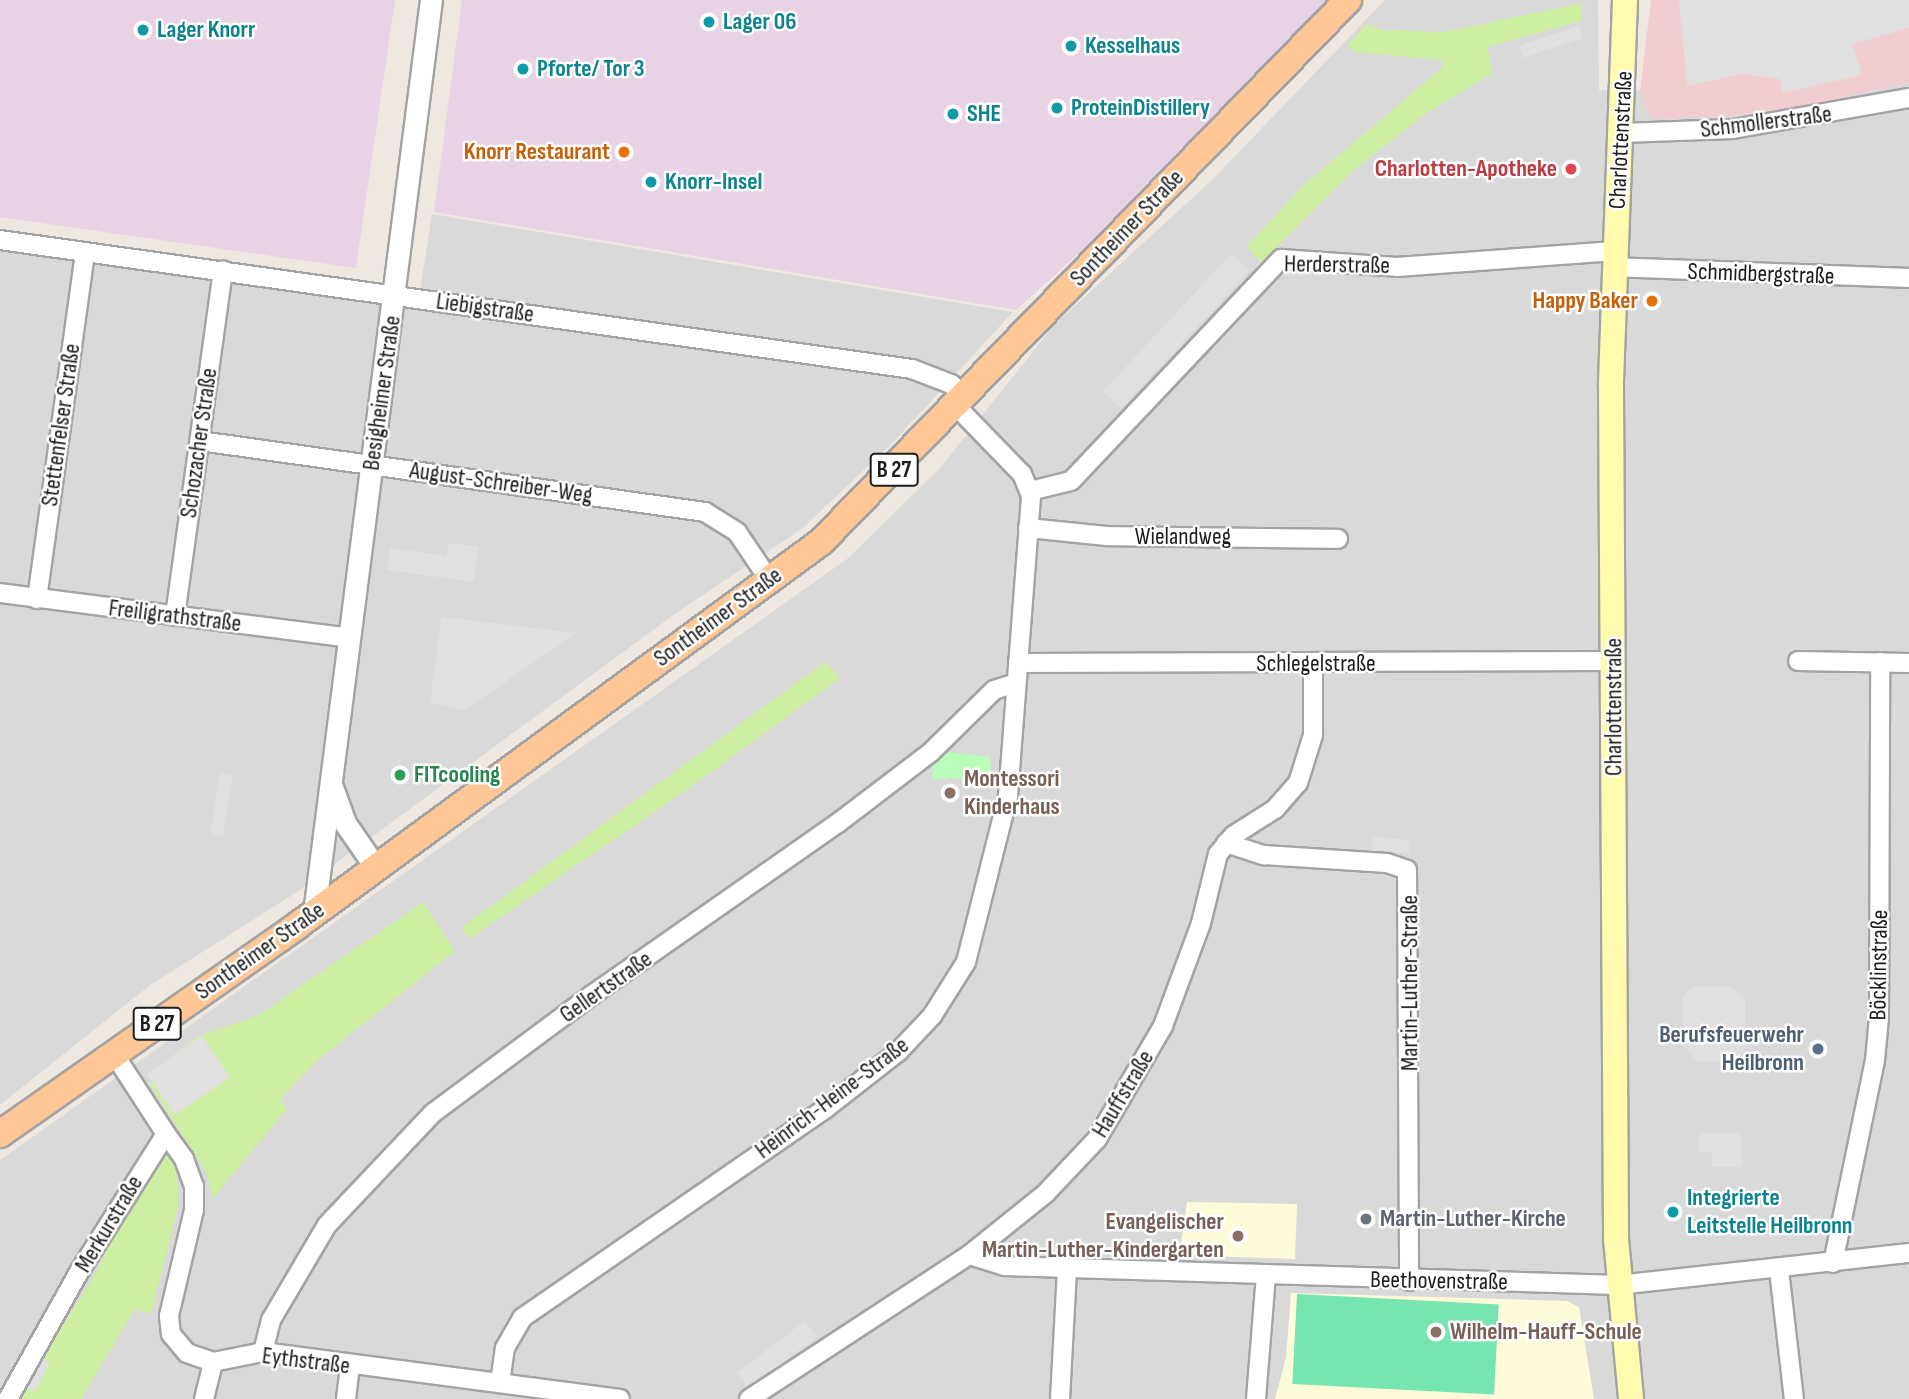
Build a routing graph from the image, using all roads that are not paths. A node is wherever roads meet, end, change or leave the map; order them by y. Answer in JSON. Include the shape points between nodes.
{"nodes":[{"id":1,"x":431,"y":0,"type":"edge"},
{"id":2,"x":1348,"y":0,"type":"edge"},
{"id":3,"x":1628,"y":5,"type":"edge"},
{"id":4,"x":1909,"y":98,"type":"edge"},
{"id":5,"x":1622,"y":133,"type":"junction"},
{"id":6,"x":0,"y":240,"type":"edge"},
{"id":7,"x":85,"y":252,"type":"junction"},
{"id":8,"x":1614,"y":259,"type":"junction"},
{"id":9,"x":223,"y":270,"type":"junction"},
{"id":10,"x":1909,"y":278,"type":"edge"},
{"id":11,"x":395,"y":295,"type":"junction"},
{"id":12,"x":959,"y":400,"type":"junction"},
{"id":13,"x":200,"y":441,"type":"junction"},
{"id":14,"x":372,"y":465,"type":"junction"},
{"id":15,"x":1030,"y":491,"type":"junction"},
{"id":16,"x":1028,"y":528,"type":"junction"},
{"id":17,"x":1338,"y":539,"type":"dead end"},
{"id":18,"x":770,"y":581,"type":"junction"},
{"id":19,"x":0,"y":593,"type":"edge"},
{"id":20,"x":37,"y":599,"type":"junction"},
{"id":21,"x":175,"y":616,"type":"junction"},
{"id":22,"x":350,"y":638,"type":"junction"},
{"id":23,"x":1614,"y":661,"type":"junction"},
{"id":24,"x":1798,"y":661,"type":"dead end"},
{"id":25,"x":1880,"y":662,"type":"junction"},
{"id":26,"x":1018,"y":663,"type":"junction"},
{"id":27,"x":1909,"y":663,"type":"edge"},
{"id":28,"x":1313,"y":664,"type":"junction"},
{"id":29,"x":1015,"y":683,"type":"junction"},
{"id":30,"x":331,"y":786,"type":"junction"},
{"id":31,"x":1226,"y":844,"type":"junction"},
{"id":32,"x":376,"y":868,"type":"junction"},
{"id":33,"x":314,"y":914,"type":"junction"},
{"id":34,"x":114,"y":1054,"type":"junction"},
{"id":35,"x":1,"y":1131,"type":"edge"},
{"id":36,"x":166,"y":1134,"type":"junction"},
{"id":37,"x":1909,"y":1253,"type":"edge"},
{"id":38,"x":969,"y":1255,"type":"junction"},
{"id":39,"x":1833,"y":1263,"type":"junction"},
{"id":40,"x":1067,"y":1268,"type":"junction"},
{"id":41,"x":1779,"y":1270,"type":"junction"},
{"id":42,"x":1266,"y":1275,"type":"junction"},
{"id":43,"x":1409,"y":1281,"type":"junction"},
{"id":44,"x":1618,"y":1285,"type":"junction"},
{"id":45,"x":263,"y":1352,"type":"junction"},
{"id":46,"x":213,"y":1362,"type":"junction"},
{"id":47,"x":350,"y":1367,"type":"junction"},
{"id":48,"x":500,"y":1383,"type":"junction"},
{"id":49,"x":535,"y":1394,"type":"edge"},
{"id":50,"x":8,"y":1399,"type":"edge"},
{"id":51,"x":204,"y":1399,"type":"edge"},
{"id":52,"x":346,"y":1399,"type":"edge"},
{"id":53,"x":620,"y":1399,"type":"edge"},
{"id":54,"x":749,"y":1399,"type":"edge"},
{"id":55,"x":1060,"y":1399,"type":"edge"},
{"id":56,"x":1256,"y":1399,"type":"edge"},
{"id":57,"x":1631,"y":1399,"type":"edge"},
{"id":58,"x":1794,"y":1399,"type":"edge"}],
"edges":[{"from":1,"to":11,"type":"street","name":"Besigheimer Straße"},
{"from":2,"to":12,"type":"main road","name":"Sontheimer Straße","number":"B 27"},
{"from":3,"to":5,"type":"main road","name":"Charlottenstraße"},
{"from":4,"to":5,"type":"street","name":"Schmollerstraße","via":[[1763,125]]},
{"from":5,"to":8,"type":"main road","name":"Charlottenstraße"},
{"from":6,"to":7,"type":"street","name":"Liebigstraße"},
{"from":7,"to":9,"type":"street","name":"Liebigstraße"},
{"from":7,"to":20,"type":"street","name":"Stettenfelser Straße"},
{"from":8,"to":10,"type":"street","name":"Schmidbergstraße"},
{"from":8,"to":15,"type":"street","name":"Herderstraße","via":[[1397,267],[1281,259],[1071,481]]},
{"from":8,"to":23,"type":"main road","name":"Charlottenstraße"},
{"from":9,"to":11,"type":"street","name":"Liebigstraße"},
{"from":9,"to":13,"type":"street","name":"Schozacher Straße"},
{"from":11,"to":12,"type":"street","name":"Liebigstraße","via":[[912,369],[951,384]]},
{"from":11,"to":14,"type":"street","name":"Besigheimer Straße"},
{"from":12,"to":15,"type":"street","via":[[1022,474]]},
{"from":12,"to":18,"type":"main road","name":"Sontheimer Straße","number":"B 27","via":[[867,499]]},
{"from":13,"to":14,"type":"street","name":"August-Schreiber-Weg"},
{"from":13,"to":21,"type":"street","name":"Schozacher Straße"},
{"from":14,"to":18,"type":"street","name":"August-Schreiber-Weg","via":[[705,512],[737,532]]},
{"from":14,"to":22,"type":"street","name":"Besigheimer Straße"},
{"from":15,"to":16,"type":"street","name":"Heinrich-Heine-Straße"},
{"from":16,"to":17,"type":"street","name":"Wielandweg","via":[[1107,536]]},
{"from":16,"to":26,"type":"street","name":"Heinrich-Heine-Straße"},
{"from":18,"to":32,"type":"main road","name":"Sontheimer Straße","number":"B 27"},
{"from":19,"to":20,"type":"street","name":"Freiligrathstraße"},
{"from":20,"to":21,"type":"street","name":"Freiligrathstraße"},
{"from":21,"to":22,"type":"street","name":"Freiligrathstraße"},
{"from":22,"to":30,"type":"street","name":"Besigheimer Straße"},
{"from":23,"to":28,"type":"street","name":"Schlegelstraße"},
{"from":23,"to":44,"type":"main road","name":"Charlottenstraße"},
{"from":24,"to":25,"type":"street"},
{"from":25,"to":27,"type":"street"},
{"from":25,"to":39,"type":"street","name":"Böcklinstraße","via":[[1879,1018],[1875,1060]]},
{"from":26,"to":28,"type":"street","name":"Schlegelstraße"},
{"from":26,"to":29,"type":"street","name":"Heinrich-Heine-Straße"},
{"from":28,"to":31,"type":"street","via":[[1313,734],[1298,783],[1275,809]]},
{"from":29,"to":45,"type":"street","name":"Gellertstraße","via":[[994,690],[930,753],[838,823],[592,995],[433,1114],[327,1225],[271,1320]]},
{"from":29,"to":48,"type":"street","name":"Heinrich-Heine-Straße","via":[[1008,796],[983,911],[966,962],[942,1003],[898,1052],[825,1109],[522,1318],[505,1348]]},
{"from":30,"to":32,"type":"street","name":"Besigheimer Straße","via":[[345,824]]},
{"from":30,"to":33,"type":"street","name":"Besigheimer Straße"},
{"from":31,"to":38,"type":"street","name":"Hauffstraße","via":[[1218,854],[1201,923],[1172,1004],[1111,1121],[1045,1194]]},
{"from":31,"to":43,"type":"street","name":"Martin-Luther-Straße","via":[[1264,855],[1387,863],[1407,870]]},
{"from":32,"to":33,"type":"main road","name":"Sontheimer Straße","number":"B 27"},
{"from":33,"to":34,"type":"main road","name":"Sontheimer Straße","number":"B 27"},
{"from":34,"to":35,"type":"main road","name":"Sontheimer Straße","number":"B 27"},
{"from":34,"to":36,"type":"street"},
{"from":36,"to":46,"type":"street","via":[[184,1159],[195,1197],[169,1326],[187,1353]]},
{"from":36,"to":50,"type":"street","name":"Merkurstraße","via":[[79,1272]]},
{"from":37,"to":39,"type":"street","name":"Beethovenstraße"},
{"from":38,"to":40,"type":"street","name":"Beethovenstraße","via":[[1004,1266]]},
{"from":38,"to":54,"type":"street","name":"Hauffstraße"},
{"from":39,"to":41,"type":"street","name":"Beethovenstraße"},
{"from":40,"to":42,"type":"street","name":"Beethovenstraße"},
{"from":40,"to":55,"type":"street"},
{"from":41,"to":44,"type":"street","name":"Beethovenstraße"},
{"from":41,"to":58,"type":"street"},
{"from":42,"to":43,"type":"street","name":"Beethovenstraße"},
{"from":42,"to":56,"type":"street"},
{"from":43,"to":44,"type":"street","name":"Beethovenstraße"},
{"from":44,"to":57,"type":"main road","name":"Charlottenstraße"},
{"from":45,"to":46,"type":"street","name":"Eythstraße"},
{"from":45,"to":47,"type":"street","name":"Eythstraße"},
{"from":46,"to":51,"type":"street"},
{"from":47,"to":48,"type":"street","name":"Eythstraße"},
{"from":47,"to":52,"type":"street"},
{"from":48,"to":49,"type":"street","name":"Eythstraße"},
{"from":49,"to":53,"type":"street","name":"Eythstraße"}]}
